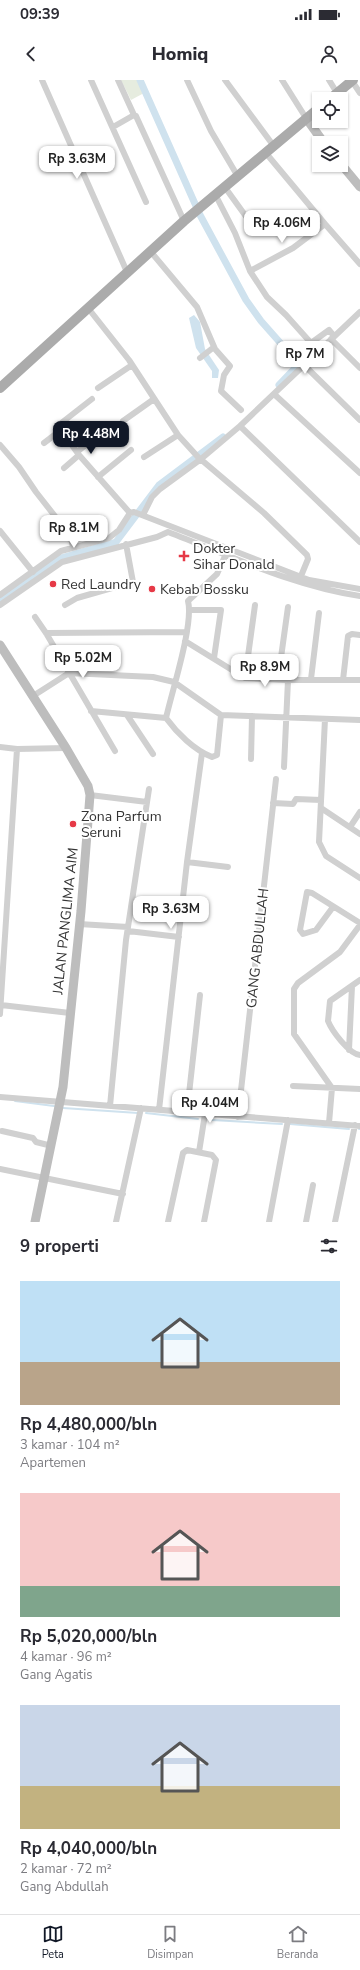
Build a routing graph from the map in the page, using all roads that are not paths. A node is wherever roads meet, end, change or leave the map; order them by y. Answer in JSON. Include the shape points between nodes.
{"nodes":[{"id":1,"x":42,"y":80,"type":"edge"},
{"id":2,"x":91,"y":80,"type":"edge"},
{"id":3,"x":118,"y":80,"type":"edge"},
{"id":4,"x":187,"y":80,"type":"edge"},
{"id":5,"x":225,"y":80,"type":"edge"},
{"id":6,"x":282,"y":80,"type":"edge"},
{"id":7,"x":329,"y":80,"type":"edge"},
{"id":8,"x":352,"y":80,"type":"edge"},
{"id":9,"x":333,"y":92,"type":"edge"},
{"id":10,"x":338,"y":92,"type":"edge"},
{"id":11,"x":360,"y":93,"type":"edge"},
{"id":12,"x":312,"y":113,"type":"edge"},
{"id":13,"x":134,"y":115,"type":"junction"},
{"id":14,"x":306,"y":118,"type":"junction"},
{"id":15,"x":113,"y":127,"type":"junction"},
{"id":16,"x":319,"y":136,"type":"edge"},
{"id":17,"x":273,"y":145,"type":"junction"},
{"id":18,"x":265,"y":152,"type":"junction"},
{"id":19,"x":348,"y":172,"type":"edge"},
{"id":20,"x":237,"y":175,"type":"junction"},
{"id":21,"x":224,"y":186,"type":"junction"},
{"id":22,"x":360,"y":187,"type":"edge"},
{"id":23,"x":215,"y":194,"type":"junction"},
{"id":24,"x":146,"y":202,"type":"dead end"},
{"id":25,"x":184,"y":221,"type":"junction"},
{"id":26,"x":324,"y":226,"type":"junction"},
{"id":27,"x":258,"y":228,"type":"dead end"},
{"id":28,"x":151,"y":252,"type":"junction"},
{"id":29,"x":360,"y":264,"type":"edge"},
{"id":30,"x":250,"y":271,"type":"junction"},
{"id":31,"x":127,"y":272,"type":"junction"},
{"id":32,"x":88,"y":308,"type":"junction"},
{"id":33,"x":359,"y":316,"type":"edge"},
{"id":34,"x":333,"y":338,"type":"junction"},
{"id":35,"x":214,"y":347,"type":"junction"},
{"id":36,"x":200,"y":358,"type":"dead end"},
{"id":37,"x":303,"y":364,"type":"junction"},
{"id":38,"x":132,"y":365,"type":"junction"},
{"id":39,"x":360,"y":368,"type":"edge"},
{"id":40,"x":0,"y":388,"type":"edge"},
{"id":41,"x":98,"y":388,"type":"dead end"},
{"id":42,"x":274,"y":394,"type":"junction"},
{"id":43,"x":92,"y":399,"type":"dead end"},
{"id":44,"x":154,"y":400,"type":"junction"},
{"id":45,"x":241,"y":410,"type":"dead end"},
{"id":46,"x":360,"y":420,"type":"edge"},
{"id":47,"x":123,"y":421,"type":"dead end"},
{"id":48,"x":111,"y":425,"type":"dead end"},
{"id":49,"x":240,"y":426,"type":"junction"},
{"id":50,"x":61,"y":430,"type":"junction"},
{"id":51,"x":178,"y":435,"type":"junction"},
{"id":52,"x":44,"y":443,"type":"dead end"},
{"id":53,"x":0,"y":445,"type":"edge"},
{"id":54,"x":131,"y":450,"type":"dead end"},
{"id":55,"x":78,"y":453,"type":"junction"},
{"id":56,"x":197,"y":456,"type":"junction"},
{"id":57,"x":144,"y":457,"type":"dead end"},
{"id":58,"x":64,"y":468,"type":"dead end"},
{"id":59,"x":360,"y":473,"type":"edge"},
{"id":60,"x":98,"y":477,"type":"junction"},
{"id":61,"x":132,"y":513,"type":"junction"},
{"id":62,"x":142,"y":515,"type":"junction"},
{"id":63,"x":169,"y":529,"type":"junction"},
{"id":64,"x":0,"y":531,"type":"edge"},
{"id":65,"x":360,"y":542,"type":"edge"},
{"id":66,"x":126,"y":544,"type":"junction"},
{"id":67,"x":73,"y":547,"type":"junction"},
{"id":68,"x":226,"y":554,"type":"junction"},
{"id":69,"x":33,"y":572,"type":"junction"},
{"id":70,"x":300,"y":576,"type":"junction"},
{"id":71,"x":360,"y":589,"type":"edge"},
{"id":72,"x":0,"y":595,"type":"edge"},
{"id":73,"x":360,"y":596,"type":"edge"},
{"id":74,"x":0,"y":605,"type":"edge"},
{"id":75,"x":65,"y":605,"type":"dead end"},
{"id":76,"x":255,"y":605,"type":"dead end"},
{"id":77,"x":288,"y":607,"type":"dead end"},
{"id":78,"x":190,"y":610,"type":"junction"},
{"id":79,"x":319,"y":613,"type":"dead end"},
{"id":80,"x":35,"y":618,"type":"dead end"},
{"id":81,"x":186,"y":632,"type":"junction"},
{"id":82,"x":46,"y":633,"type":"junction"},
{"id":83,"x":360,"y":635,"type":"edge"},
{"id":84,"x":185,"y":641,"type":"junction"},
{"id":85,"x":0,"y":645,"type":"edge"},
{"id":86,"x":214,"y":658,"type":"junction"},
{"id":87,"x":69,"y":673,"type":"junction"},
{"id":88,"x":245,"y":678,"type":"junction"},
{"id":89,"x":278,"y":679,"type":"junction"},
{"id":90,"x":311,"y":679,"type":"junction"},
{"id":91,"x":288,"y":680,"type":"junction"},
{"id":92,"x":343,"y":680,"type":"junction"},
{"id":93,"x":360,"y":680,"type":"edge"},
{"id":94,"x":174,"y":682,"type":"junction"},
{"id":95,"x":32,"y":696,"type":"junction"},
{"id":96,"x":91,"y":711,"type":"junction"},
{"id":97,"x":127,"y":715,"type":"junction"},
{"id":98,"x":221,"y":716,"type":"junction"},
{"id":99,"x":252,"y":716,"type":"junction"},
{"id":100,"x":286,"y":717,"type":"junction"},
{"id":101,"x":166,"y":718,"type":"junction"},
{"id":102,"x":325,"y":719,"type":"junction"},
{"id":103,"x":360,"y":720,"type":"edge"},
{"id":104,"x":0,"y":746,"type":"edge"},
{"id":105,"x":66,"y":748,"type":"junction"},
{"id":106,"x":17,"y":749,"type":"junction"},
{"id":107,"x":115,"y":751,"type":"dead end"},
{"id":108,"x":202,"y":752,"type":"junction"},
{"id":109,"x":153,"y":754,"type":"dead end"},
{"id":110,"x":251,"y":760,"type":"dead end"},
{"id":111,"x":284,"y":767,"type":"dead end"},
{"id":112,"x":276,"y":779,"type":"dead end"},
{"id":113,"x":149,"y":790,"type":"dead end"},
{"id":114,"x":90,"y":795,"type":"junction"},
{"id":115,"x":321,"y":800,"type":"junction"},
{"id":116,"x":147,"y":802,"type":"junction"},
{"id":117,"x":273,"y":803,"type":"junction"},
{"id":118,"x":321,"y":808,"type":"junction"},
{"id":119,"x":360,"y":812,"type":"edge"},
{"id":120,"x":350,"y":827,"type":"junction"},
{"id":121,"x":360,"y":834,"type":"edge"},
{"id":122,"x":187,"y":862,"type":"junction"},
{"id":123,"x":228,"y":867,"type":"dead end"},
{"id":124,"x":360,"y":878,"type":"edge"},
{"id":125,"x":333,"y":907,"type":"junction"},
{"id":126,"x":79,"y":924,"type":"junction"},
{"id":127,"x":360,"y":924,"type":"edge"},
{"id":128,"x":128,"y":929,"type":"junction"},
{"id":129,"x":179,"y":937,"type":"junction"},
{"id":130,"x":360,"y":980,"type":"edge"},
{"id":131,"x":352,"y":986,"type":"junction"},
{"id":132,"x":200,"y":995,"type":"dead end"},
{"id":133,"x":1,"y":1004,"type":"edge"},
{"id":134,"x":70,"y":1013,"type":"junction"},
{"id":135,"x":0,"y":1014,"type":"edge"},
{"id":136,"x":349,"y":1050,"type":"junction"},
{"id":137,"x":360,"y":1055,"type":"edge"},
{"id":138,"x":293,"y":1086,"type":"dead end"},
{"id":139,"x":332,"y":1088,"type":"junction"},
{"id":140,"x":360,"y":1089,"type":"edge"},
{"id":141,"x":0,"y":1097,"type":"edge"},
{"id":142,"x":61,"y":1102,"type":"junction"},
{"id":143,"x":110,"y":1106,"type":"junction"},
{"id":144,"x":141,"y":1108,"type":"junction"},
{"id":145,"x":159,"y":1110,"type":"junction"},
{"id":146,"x":187,"y":1112,"type":"junction"},
{"id":147,"x":205,"y":1114,"type":"junction"},
{"id":148,"x":238,"y":1117,"type":"junction"},
{"id":149,"x":288,"y":1120,"type":"junction"},
{"id":150,"x":329,"y":1123,"type":"junction"},
{"id":151,"x":357,"y":1125,"type":"edge"},
{"id":152,"x":2,"y":1131,"type":"dead end"},
{"id":153,"x":52,"y":1146,"type":"junction"},
{"id":154,"x":199,"y":1152,"type":"junction"},
{"id":155,"x":0,"y":1169,"type":"edge"},
{"id":156,"x":45,"y":1178,"type":"junction"},
{"id":157,"x":313,"y":1186,"type":"dead end"},
{"id":158,"x":123,"y":1194,"type":"junction"},
{"id":159,"x":35,"y":1222,"type":"edge"},
{"id":160,"x":116,"y":1222,"type":"edge"},
{"id":161,"x":168,"y":1222,"type":"edge"},
{"id":162,"x":204,"y":1222,"type":"edge"},
{"id":163,"x":269,"y":1222,"type":"edge"},
{"id":164,"x":306,"y":1222,"type":"edge"},
{"id":165,"x":335,"y":1222,"type":"edge"}],
"edges":[{"from":1,"to":31,"type":"street"},
{"from":2,"to":15,"type":"street"},
{"from":3,"to":13,"type":"street"},
{"from":4,"to":20,"type":"street","via":[[211,131]]},
{"from":5,"to":17,"type":"street"},
{"from":6,"to":14,"type":"street"},
{"from":7,"to":9,"type":"street"},
{"from":8,"to":10,"type":"main road"},
{"from":8,"to":11,"type":"street"},
{"from":12,"to":14,"type":"main road"},
{"from":13,"to":15,"type":"street"},
{"from":13,"to":25,"type":"street"},
{"from":14,"to":16,"type":"street"},
{"from":14,"to":17,"type":"main road"},
{"from":15,"to":24,"type":"street"},
{"from":17,"to":18,"type":"main road"},
{"from":18,"to":20,"type":"main road"},
{"from":18,"to":26,"type":"street"},
{"from":19,"to":22,"type":"street"},
{"from":20,"to":21,"type":"main road"},
{"from":21,"to":23,"type":"main road"},
{"from":21,"to":27,"type":"street","via":[[248,219]]},
{"from":23,"to":25,"type":"main road"},
{"from":23,"to":30,"type":"street","via":[[235,233]]},
{"from":25,"to":28,"type":"main road"},
{"from":26,"to":29,"type":"street"},
{"from":26,"to":30,"type":"street","via":[[293,248]]},
{"from":28,"to":31,"type":"main road"},
{"from":28,"to":35,"type":"street","via":[[197,307]]},
{"from":30,"to":34,"type":"street","via":[[266,297],[286,315],[310,343],[329,330]]},
{"from":31,"to":32,"type":"main road"},
{"from":32,"to":38,"type":"street"},
{"from":32,"to":40,"type":"main road"},
{"from":33,"to":34,"type":"street"},
{"from":34,"to":37,"type":"street"},
{"from":34,"to":39,"type":"street"},
{"from":35,"to":36,"type":"street"},
{"from":35,"to":45,"type":"street","via":[[230,366],[224,375],[222,391]]},
{"from":37,"to":42,"type":"street"},
{"from":37,"to":46,"type":"street"},
{"from":38,"to":41,"type":"street"},
{"from":38,"to":44,"type":"street"},
{"from":42,"to":49,"type":"street"},
{"from":42,"to":59,"type":"street"},
{"from":43,"to":50,"type":"street","via":[[60,424]]},
{"from":44,"to":47,"type":"street"},
{"from":44,"to":51,"type":"street"},
{"from":48,"to":55,"type":"street"},
{"from":49,"to":56,"type":"street"},
{"from":49,"to":65,"type":"street"},
{"from":50,"to":52,"type":"street"},
{"from":50,"to":55,"type":"street"},
{"from":51,"to":56,"type":"street"},
{"from":51,"to":57,"type":"street"},
{"from":53,"to":67,"type":"street","via":[[65,529]]},
{"from":54,"to":60,"type":"street"},
{"from":55,"to":58,"type":"street"},
{"from":55,"to":60,"type":"street"},
{"from":56,"to":62,"type":"street","via":[[152,497]]},
{"from":56,"to":70,"type":"street","via":[[264,513],[307,555],[308,559]]},
{"from":60,"to":61,"type":"street"},
{"from":61,"to":62,"type":"street"},
{"from":61,"to":67,"type":"street","via":[[110,538]]},
{"from":62,"to":63,"type":"street"},
{"from":63,"to":66,"type":"street","via":[[157,537]]},
{"from":63,"to":68,"type":"street"},
{"from":63,"to":70,"type":"street"},
{"from":64,"to":69,"type":"street"},
{"from":66,"to":74,"type":"street","via":[[62,562]]},
{"from":66,"to":75,"type":"street","via":[[133,582],[78,598]]},
{"from":67,"to":69,"type":"street","via":[[60,551]]},
{"from":68,"to":73,"type":"street","via":[[308,586]]},
{"from":68,"to":78,"type":"street","via":[[217,574],[188,601]]},
{"from":69,"to":72,"type":"street"},
{"from":70,"to":71,"type":"street"},
{"from":76,"to":88,"type":"street"},
{"from":77,"to":89,"type":"street"},
{"from":78,"to":81,"type":"street"},
{"from":78,"to":86,"type":"street","via":[[221,610]]},
{"from":79,"to":90,"type":"street"},
{"from":80,"to":82,"type":"street"},
{"from":81,"to":82,"type":"street"},
{"from":81,"to":84,"type":"street"},
{"from":82,"to":87,"type":"street"},
{"from":83,"to":92,"type":"street","via":[[348,636]]},
{"from":84,"to":86,"type":"street"},
{"from":84,"to":94,"type":"street"},
{"from":85,"to":95,"type":"street","name":"JALAN PANGLIMA AIM"},
{"from":86,"to":88,"type":"street"},
{"from":87,"to":94,"type":"street","via":[[153,677]]},
{"from":87,"to":95,"type":"street"},
{"from":87,"to":96,"type":"street"},
{"from":88,"to":89,"type":"street"},
{"from":89,"to":91,"type":"street"},
{"from":90,"to":91,"type":"street"},
{"from":90,"to":92,"type":"street"},
{"from":91,"to":100,"type":"street"},
{"from":92,"to":93,"type":"street"},
{"from":94,"to":98,"type":"street"},
{"from":94,"to":101,"type":"street"},
{"from":95,"to":105,"type":"street","name":"JALAN PANGLIMA AIM"},
{"from":96,"to":97,"type":"street"},
{"from":96,"to":107,"type":"street"},
{"from":97,"to":101,"type":"street"},
{"from":97,"to":109,"type":"street"},
{"from":98,"to":99,"type":"street"},
{"from":98,"to":108,"type":"street","via":[[217,755],[212,757]]},
{"from":99,"to":100,"type":"street"},
{"from":99,"to":110,"type":"street"},
{"from":100,"to":102,"type":"street"},
{"from":100,"to":111,"type":"street"},
{"from":101,"to":108,"type":"street"},
{"from":102,"to":103,"type":"street"},
{"from":102,"to":115,"type":"street"},
{"from":104,"to":106,"type":"street"},
{"from":105,"to":106,"type":"street"},
{"from":105,"to":114,"type":"street","name":"JALAN PANGLIMA AIM","via":[[88,786]]},
{"from":106,"to":133,"type":"street"},
{"from":108,"to":122,"type":"street"},
{"from":112,"to":117,"type":"street","name":"GANG ABDULLAH"},
{"from":113,"to":116,"type":"street"},
{"from":114,"to":116,"type":"street"},
{"from":114,"to":126,"type":"street","name":"JALAN PANGLIMA AIM"},
{"from":115,"to":117,"type":"street","via":[[296,799],[293,804]]},
{"from":115,"to":118,"type":"street"},
{"from":116,"to":128,"type":"street"},
{"from":117,"to":148,"type":"street","name":"GANG ABDULLAH"},
{"from":118,"to":120,"type":"street"},
{"from":118,"to":124,"type":"street","via":[[319,842],[324,853]]},
{"from":119,"to":120,"type":"street"},
{"from":120,"to":121,"type":"street"},
{"from":122,"to":123,"type":"street"},
{"from":122,"to":129,"type":"street"},
{"from":125,"to":125,"type":"street","via":[[316,930],[302,934],[300,930],[307,892]]},
{"from":125,"to":127,"type":"street"},
{"from":126,"to":128,"type":"street"},
{"from":126,"to":134,"type":"street","name":"JALAN PANGLIMA AIM"},
{"from":127,"to":139,"type":"street","via":[[340,952],[298,983],[294,989],[294,1034]]},
{"from":128,"to":129,"type":"street"},
{"from":128,"to":143,"type":"street"},
{"from":129,"to":145,"type":"street"},
{"from":130,"to":131,"type":"street"},
{"from":131,"to":136,"type":"street"},
{"from":131,"to":136,"type":"street","via":[[330,1002],[328,1021]]},
{"from":132,"to":146,"type":"street"},
{"from":133,"to":134,"type":"street"},
{"from":133,"to":135,"type":"street"},
{"from":134,"to":142,"type":"street","name":"JALAN PANGLIMA AIM"},
{"from":136,"to":137,"type":"street","via":[[355,1055]]},
{"from":138,"to":139,"type":"street"},
{"from":139,"to":140,"type":"street"},
{"from":139,"to":150,"type":"street"},
{"from":141,"to":142,"type":"street"},
{"from":142,"to":143,"type":"street"},
{"from":142,"to":153,"type":"street","name":"JALAN PANGLIMA AIM"},
{"from":143,"to":144,"type":"street"},
{"from":144,"to":145,"type":"street"},
{"from":144,"to":158,"type":"street"},
{"from":145,"to":146,"type":"street"},
{"from":146,"to":147,"type":"street"},
{"from":147,"to":148,"type":"street"},
{"from":147,"to":154,"type":"street"},
{"from":148,"to":149,"type":"street"},
{"from":149,"to":150,"type":"street"},
{"from":149,"to":163,"type":"street"},
{"from":150,"to":151,"type":"street"},
{"from":151,"to":165,"type":"street"},
{"from":152,"to":153,"type":"street","via":[[33,1138],[36,1142]]},
{"from":153,"to":156,"type":"street","name":"JALAN PANGLIMA AIM"},
{"from":154,"to":161,"type":"street","via":[[187,1150],[183,1153]]},
{"from":154,"to":162,"type":"street","via":[[212,1155],[216,1160]]},
{"from":155,"to":156,"type":"street"},
{"from":156,"to":158,"type":"street"},
{"from":156,"to":159,"type":"street","name":"JALAN PANGLIMA AIM"},
{"from":157,"to":164,"type":"street"},
{"from":158,"to":160,"type":"street"}]}
